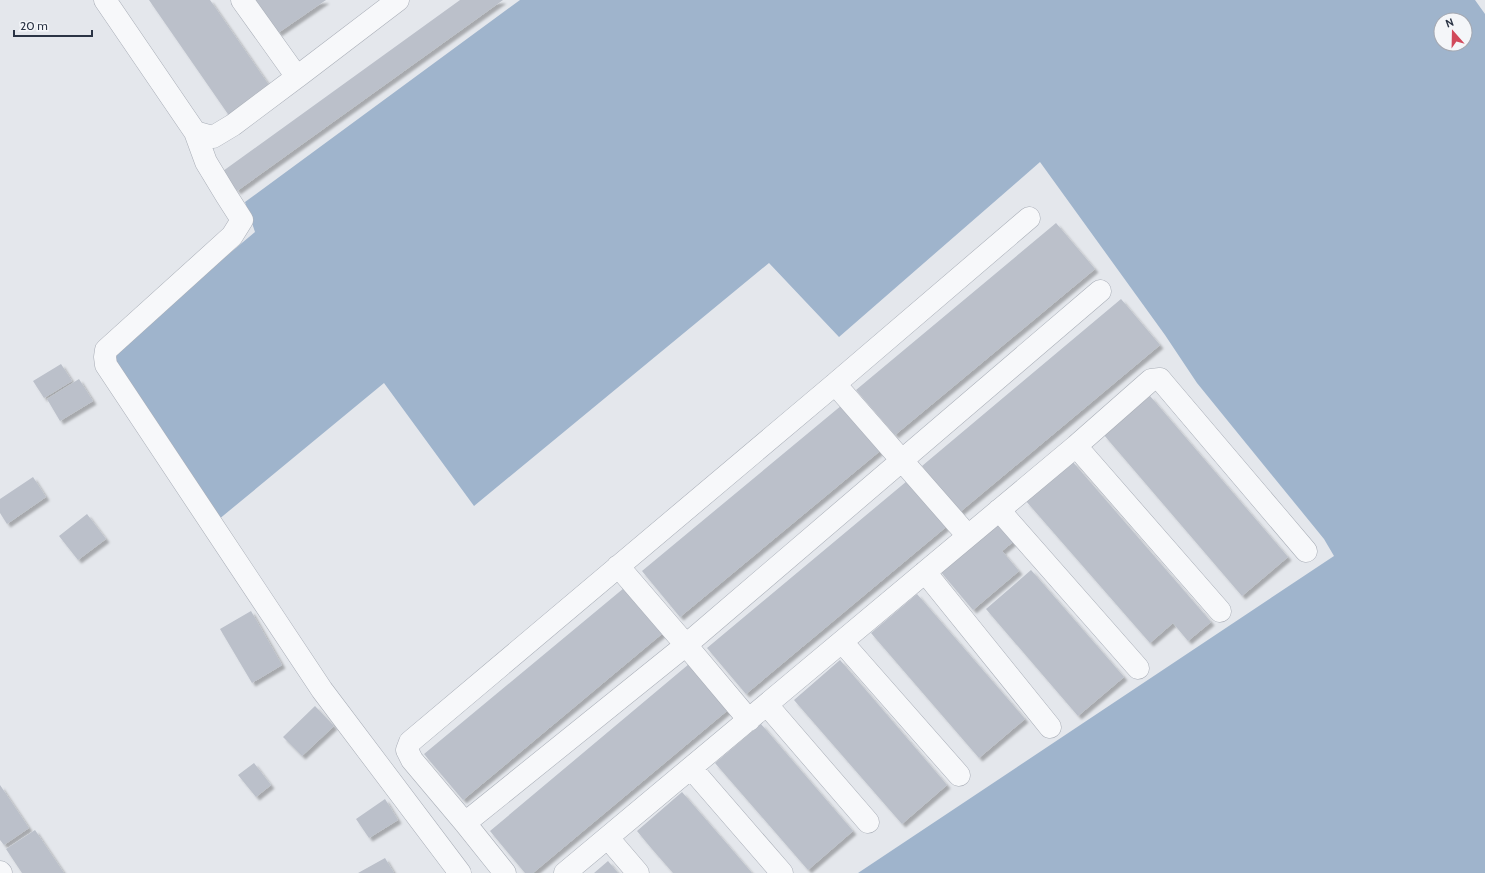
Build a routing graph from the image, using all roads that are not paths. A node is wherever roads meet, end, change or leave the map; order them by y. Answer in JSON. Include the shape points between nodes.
{"nodes":[{"id":1,"x":105,"y":0,"type":"edge"},
{"id":2,"x":242,"y":0,"type":"edge"},
{"id":3,"x":398,"y":0,"type":"edge"},
{"id":4,"x":297,"y":77,"type":"junction"},
{"id":5,"x":195,"y":132,"type":"junction"},
{"id":6,"x":1029,"y":218,"type":"dead end"},
{"id":7,"x":1100,"y":291,"type":"dead end"},
{"id":8,"x":835,"y":384,"type":"junction"},
{"id":9,"x":1076,"y":446,"type":"junction"},
{"id":10,"x":901,"y":460,"type":"junction"},
{"id":11,"x":999,"y":510,"type":"junction"},
{"id":12,"x":968,"y":536,"type":"junction"},
{"id":13,"x":1306,"y":552,"type":"dead end"},
{"id":14,"x":618,"y":566,"type":"junction"},
{"id":15,"x":925,"y":572,"type":"junction"},
{"id":16,"x":1220,"y":611,"type":"dead end"},
{"id":17,"x":842,"y":642,"type":"junction"},
{"id":18,"x":686,"y":644,"type":"junction"},
{"id":19,"x":1138,"y":668,"type":"dead end"},
{"id":20,"x":767,"y":705,"type":"junction"},
{"id":21,"x":749,"y":720,"type":"junction"},
{"id":22,"x":1050,"y":727,"type":"dead end"},
{"id":23,"x":691,"y":768,"type":"junction"},
{"id":24,"x":959,"y":774,"type":"dead end"},
{"id":25,"x":868,"y":822,"type":"dead end"},
{"id":26,"x":465,"y":823,"type":"junction"},
{"id":27,"x":608,"y":838,"type":"junction"},
{"id":28,"x":460,"y":873,"type":"edge"},
{"id":29,"x":505,"y":873,"type":"edge"},
{"id":30,"x":565,"y":873,"type":"edge"},
{"id":31,"x":638,"y":873,"type":"edge"},
{"id":32,"x":782,"y":873,"type":"edge"}],
"edges":[{"from":1,"to":5,"type":"street"},
{"from":2,"to":4,"type":"street"},
{"from":3,"to":4,"type":"street"},
{"from":4,"to":5,"type":"street","via":[[213,137]]},
{"from":5,"to":28,"type":"street","via":[[206,162],[242,220],[232,236],[106,350],[106,365],[322,690]]},
{"from":6,"to":8,"type":"street"},
{"from":7,"to":10,"type":"street"},
{"from":8,"to":10,"type":"street"},
{"from":8,"to":14,"type":"street"},
{"from":9,"to":11,"type":"street"},
{"from":9,"to":13,"type":"street","via":[[1151,380],[1160,379]]},
{"from":9,"to":16,"type":"street"},
{"from":10,"to":12,"type":"street"},
{"from":10,"to":18,"type":"street"},
{"from":11,"to":12,"type":"street"},
{"from":11,"to":19,"type":"street"},
{"from":12,"to":15,"type":"street"},
{"from":14,"to":18,"type":"street"},
{"from":14,"to":26,"type":"street","via":[[410,742],[407,750],[412,760]]},
{"from":15,"to":17,"type":"street"},
{"from":15,"to":22,"type":"street"},
{"from":17,"to":20,"type":"street"},
{"from":17,"to":24,"type":"street"},
{"from":18,"to":21,"type":"street"},
{"from":18,"to":26,"type":"street"},
{"from":20,"to":21,"type":"street"},
{"from":20,"to":25,"type":"street"},
{"from":21,"to":23,"type":"street"},
{"from":23,"to":27,"type":"street"},
{"from":23,"to":32,"type":"street"},
{"from":26,"to":29,"type":"street"},
{"from":27,"to":30,"type":"street"},
{"from":27,"to":31,"type":"street"}]}
